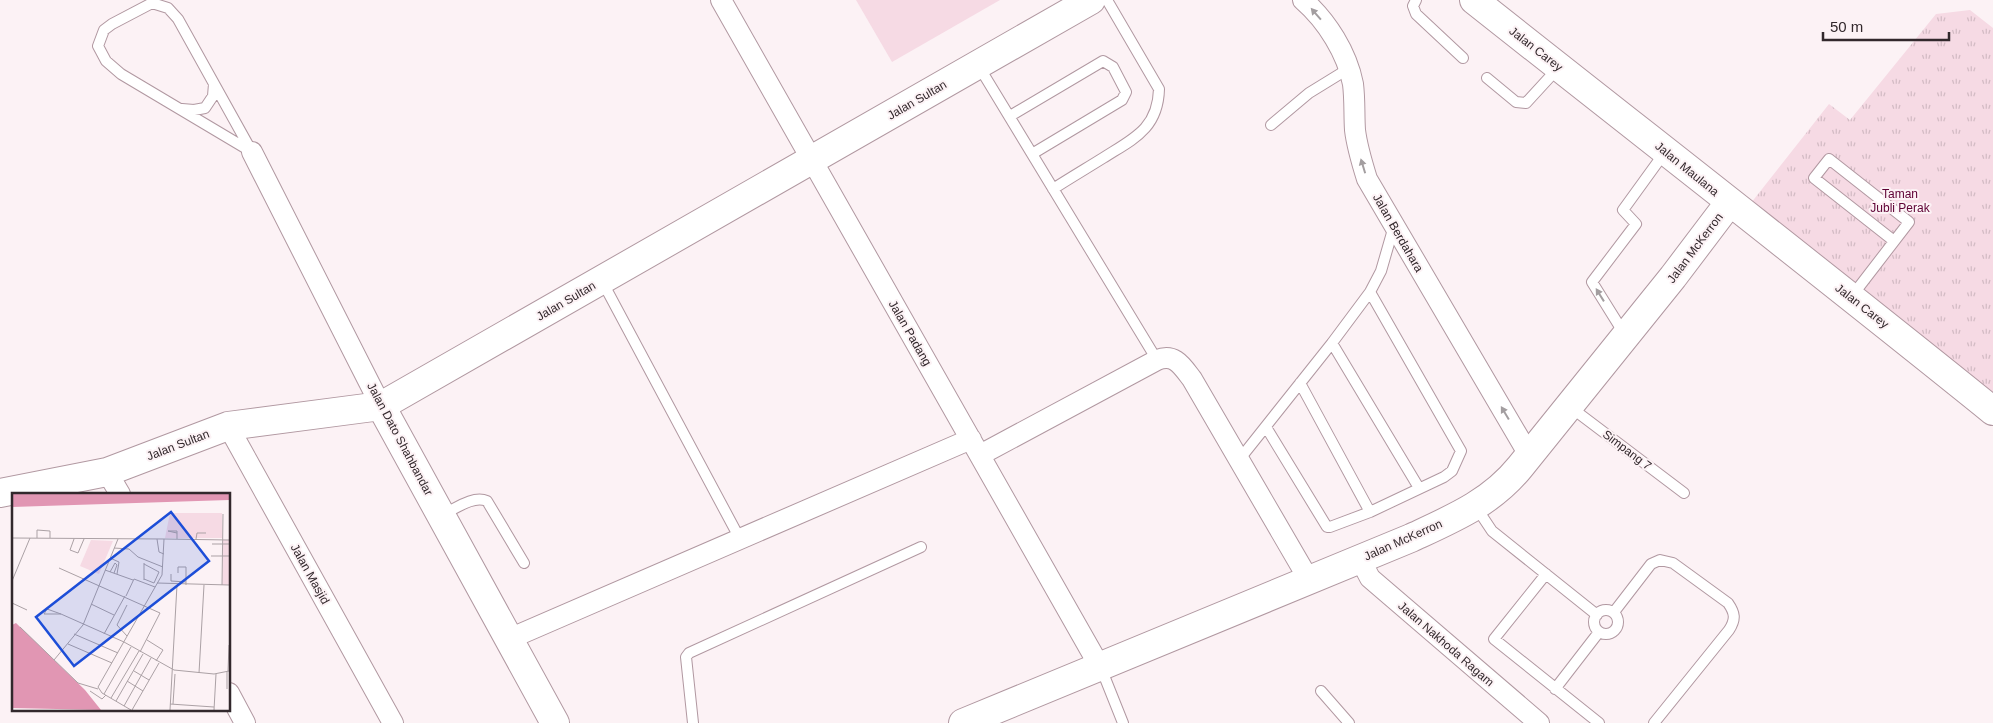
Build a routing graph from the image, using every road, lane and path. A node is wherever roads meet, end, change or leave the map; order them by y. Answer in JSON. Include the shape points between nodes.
{"nodes":[{"id":1,"x":721,"y":0,"type":"edge"},
{"id":2,"x":1091,"y":0,"type":"edge"},
{"id":3,"x":1107,"y":0,"type":"edge"},
{"id":4,"x":1303,"y":0,"type":"edge"},
{"id":5,"x":1416,"y":0,"type":"edge"},
{"id":6,"x":1474,"y":0,"type":"edge"},
{"id":7,"x":1463,"y":58,"type":"dead end"},
{"id":8,"x":978,"y":64,"type":"junction"},
{"id":9,"x":1559,"y":67,"type":"junction"},
{"id":10,"x":1348,"y":69,"type":"junction"},
{"id":11,"x":1487,"y":78,"type":"dead end"},
{"id":12,"x":214,"y":84,"type":"junction"},
{"id":13,"x":179,"y":108,"type":"junction"},
{"id":14,"x":1010,"y":116,"type":"junction"},
{"id":15,"x":1271,"y":125,"type":"dead end"},
{"id":16,"x":1655,"y":143,"type":"junction"},
{"id":17,"x":252,"y":152,"type":"junction"},
{"id":18,"x":1032,"y":154,"type":"junction"},
{"id":19,"x":812,"y":160,"type":"junction"},
{"id":20,"x":1053,"y":189,"type":"junction"},
{"id":21,"x":1729,"y":203,"type":"junction"},
{"id":22,"x":1394,"y":226,"type":"junction"},
{"id":23,"x":1894,"y":241,"type":"junction"},
{"id":24,"x":602,"y":280,"type":"junction"},
{"id":25,"x":1370,"y":292,"type":"junction"},
{"id":26,"x":1852,"y":297,"type":"junction"},
{"id":27,"x":1625,"y":336,"type":"junction"},
{"id":28,"x":1332,"y":343,"type":"junction"},
{"id":29,"x":1157,"y":360,"type":"junction"},
{"id":30,"x":1300,"y":383,"type":"junction"},
{"id":31,"x":381,"y":406,"type":"junction"},
{"id":32,"x":1570,"y":406,"type":"junction"},
{"id":33,"x":1993,"y":411,"type":"edge"},
{"id":34,"x":228,"y":426,"type":"junction"},
{"id":35,"x":1266,"y":427,"type":"junction"},
{"id":36,"x":975,"y":447,"type":"junction"},
{"id":37,"x":1530,"y":455,"type":"junction"},
{"id":38,"x":1239,"y":460,"type":"junction"},
{"id":39,"x":114,"y":483,"type":"edge"},
{"id":40,"x":1419,"y":488,"type":"junction"},
{"id":41,"x":0,"y":493,"type":"edge"},
{"id":42,"x":1684,"y":493,"type":"dead end"},
{"id":43,"x":1475,"y":506,"type":"junction"},
{"id":44,"x":1370,"y":512,"type":"junction"},
{"id":45,"x":442,"y":516,"type":"junction"},
{"id":46,"x":740,"y":539,"type":"junction"},
{"id":47,"x":921,"y":547,"type":"dead end"},
{"id":48,"x":1360,"y":559,"type":"junction"},
{"id":49,"x":524,"y":563,"type":"dead end"},
{"id":50,"x":1546,"y":574,"type":"junction"},
{"id":51,"x":1309,"y":580,"type":"junction"},
{"id":52,"x":1614,"y":612,"type":"junction"},
{"id":53,"x":1597,"y":615,"type":"junction"},
{"id":54,"x":1599,"y":632,"type":"junction"},
{"id":55,"x":509,"y":639,"type":"junction"},
{"id":56,"x":1100,"y":667,"type":"junction"},
{"id":57,"x":1555,"y":688,"type":"junction"},
{"id":58,"x":1321,"y":691,"type":"dead end"},
{"id":59,"x":230,"y":695,"type":"edge"},
{"id":60,"x":1530,"y":720,"type":"edge"},
{"id":61,"x":246,"y":723,"type":"edge"},
{"id":62,"x":393,"y":723,"type":"edge"},
{"id":63,"x":555,"y":723,"type":"edge"},
{"id":64,"x":693,"y":723,"type":"edge"},
{"id":65,"x":963,"y":723,"type":"edge"},
{"id":66,"x":1123,"y":723,"type":"edge"},
{"id":67,"x":1349,"y":723,"type":"edge"},
{"id":68,"x":1599,"y":723,"type":"edge"},
{"id":69,"x":1654,"y":723,"type":"edge"}],
"edges":[{"from":1,"to":19,"type":"street","name":"Jalan Padang"},
{"from":2,"to":8,"type":"street","name":"Jalan Sultan"},
{"from":3,"to":20,"type":"lane","via":[[1159,88],[1159,99],[1154,115],[1137,137]]},
{"from":10,"to":4,"type":"street","name":"Jalan Berdahara","one_way":true,"via":[[1338,44]]},
{"from":5,"to":7,"type":"lane","via":[[1413,6],[1416,14]]},
{"from":6,"to":9,"type":"street","name":"Jalan Carey"},
{"from":8,"to":14,"type":"lane"},
{"from":8,"to":19,"type":"street","name":"Jalan Sultan"},
{"from":9,"to":11,"type":"lane","via":[[1526,103],[1516,102]]},
{"from":9,"to":16,"type":"street","name":"Jalan Carey"},
{"from":10,"to":15,"type":"lane","via":[[1309,93]]},
{"from":22,"to":10,"type":"street","name":"Jalan Berdahara","one_way":true,"via":[[1367,179],[1360,158],[1355,132],[1353,84]]},
{"from":12,"to":13,"type":"lane","via":[[213,96],[205,108]]},
{"from":12,"to":13,"type":"lane","via":[[178,19],[162,5],[145,5],[104,30],[98,46],[106,61],[121,74]]},
{"from":12,"to":17,"type":"lane"},
{"from":13,"to":17,"type":"lane"},
{"from":14,"to":18,"type":"lane"},
{"from":14,"to":18,"type":"lane","via":[[1103,61],[1112,67],[1126,92],[1122,100]]},
{"from":16,"to":21,"type":"street","name":"Jalan Maulana"},
{"from":27,"to":16,"type":"lane","one_way":true,"via":[[1592,282],[1636,224],[1623,210]]},
{"from":17,"to":31,"type":"street","name":"Jalan Dato Shahbandar"},
{"from":18,"to":20,"type":"lane"},
{"from":19,"to":24,"type":"street","name":"Jalan Sultan"},
{"from":19,"to":36,"type":"street","name":"Jalan Padang"},
{"from":20,"to":29,"type":"lane"},
{"from":21,"to":26,"type":"street","name":"Jalan Carey"},
{"from":21,"to":27,"type":"street","name":"Jalan McKerron"},
{"from":22,"to":25,"type":"lane","via":[[1381,271]]},
{"from":37,"to":22,"type":"street","name":"Jalan Berdahara","one_way":true},
{"from":23,"to":23,"type":"lane","via":[[1909,222],[1829,159],[1814,178]]},
{"from":23,"to":26,"type":"lane"},
{"from":24,"to":31,"type":"street","name":"Jalan Sultan"},
{"from":24,"to":46,"type":"lane"},
{"from":25,"to":28,"type":"lane"},
{"from":25,"to":40,"type":"lane","via":[[1461,451],[1452,471]]},
{"from":26,"to":33,"type":"street","name":"Jalan Carey"},
{"from":27,"to":32,"type":"street","name":"Jalan McKerron"},
{"from":28,"to":30,"type":"lane"},
{"from":28,"to":40,"type":"lane"},
{"from":29,"to":36,"type":"street"},
{"from":29,"to":38,"type":"street","via":[[1165,357],[1182,366]]},
{"from":30,"to":35,"type":"lane"},
{"from":30,"to":44,"type":"lane"},
{"from":31,"to":34,"type":"street","name":"Jalan Sultan"},
{"from":31,"to":45,"type":"street","name":"Jalan Dato Shahbandar"},
{"from":32,"to":37,"type":"street","name":"Jalan McKerron"},
{"from":32,"to":42,"type":"lane","name":"Simpang 7"},
{"from":34,"to":39,"type":"street","name":"Jalan Sultan"},
{"from":34,"to":62,"type":"street","name":"Jalan Masjid"},
{"from":35,"to":38,"type":"lane"},
{"from":35,"to":44,"type":"lane","via":[[1327,527]]},
{"from":36,"to":46,"type":"street"},
{"from":36,"to":56,"type":"street","name":"Jalan Padang"},
{"from":37,"to":43,"type":"street","name":"Jalan McKerron","via":[[1503,487]]},
{"from":38,"to":51,"type":"street"},
{"from":39,"to":41,"type":"street","name":"Jalan Sultan"},
{"from":40,"to":44,"type":"lane"},
{"from":43,"to":48,"type":"street","name":"Jalan McKerron"},
{"from":43,"to":50,"type":"lane","via":[[1492,531]]},
{"from":45,"to":49,"type":"lane","via":[[474,499],[487,501]]},
{"from":45,"to":55,"type":"street","name":"Jalan Dato Shahbandar"},
{"from":46,"to":55,"type":"street"},
{"from":47,"to":64,"type":"lane","via":[[689,653],[686,657]]},
{"from":48,"to":51,"type":"street","name":"Jalan McKerron"},
{"from":48,"to":60,"type":"street","name":"Jalan Nakhoda Ragam","via":[[1370,578]]},
{"from":50,"to":53,"type":"lane"},
{"from":50,"to":57,"type":"lane","via":[[1494,638]]},
{"from":51,"to":56,"type":"street","name":"Jalan McKerron"},
{"from":52,"to":53,"type":"lane","via":[[1607,610]]},
{"from":52,"to":54,"type":"lane","via":[[1619,624],[1615,631],[1608,634]]},
{"from":52,"to":69,"type":"lane","via":[[1651,564],[1660,560],[1673,564],[1728,603],[1733,610],[1734,623]]},
{"from":53,"to":54,"type":"lane","via":[[1595,626]]},
{"from":54,"to":57,"type":"lane"},
{"from":55,"to":63,"type":"street","name":"Jalan Dato Shahbandar"},
{"from":56,"to":65,"type":"street","name":"Jalan McKerron"},
{"from":56,"to":66,"type":"lane"},
{"from":57,"to":68,"type":"lane"},
{"from":58,"to":67,"type":"lane"},
{"from":59,"to":61,"type":"street"}]}
